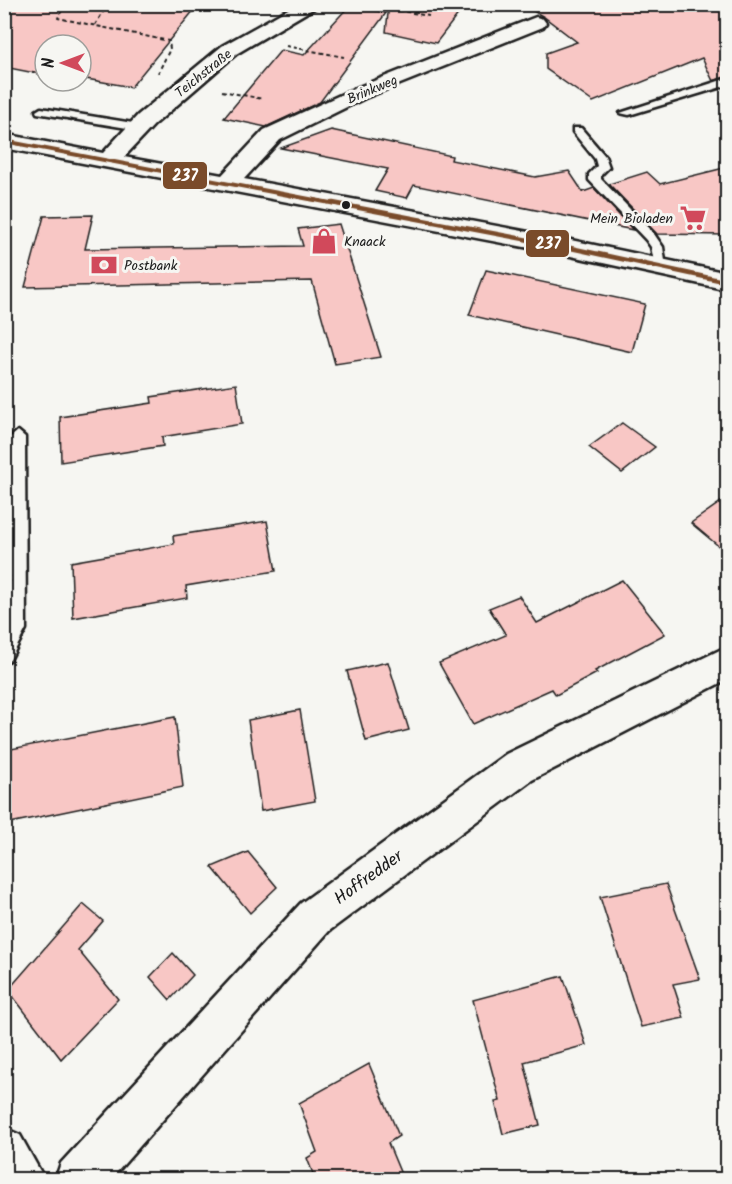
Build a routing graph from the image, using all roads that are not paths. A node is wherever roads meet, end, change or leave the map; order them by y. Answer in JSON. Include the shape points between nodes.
{"nodes":[{"id":1,"x":312,"y":4,"type":"edge"},
{"id":2,"x":536,"y":23,"type":"dead end"},
{"id":3,"x":728,"y":81,"type":"edge"},
{"id":4,"x":41,"y":111,"type":"dead end"},
{"id":5,"x":625,"y":113,"type":"dead end"},
{"id":6,"x":142,"y":124,"type":"junction"},
{"id":7,"x":577,"y":130,"type":"dead end"},
{"id":8,"x":8,"y":149,"type":"edge"},
{"id":9,"x":108,"y":161,"type":"junction"},
{"id":10,"x":226,"y":184,"type":"junction"},
{"id":11,"x":660,"y":268,"type":"junction"},
{"id":12,"x":728,"y":282,"type":"edge"},
{"id":13,"x":18,"y":437,"type":"dead end"},
{"id":14,"x":4,"y":655,"type":"edge"},
{"id":15,"x":728,"y":661,"type":"edge"},
{"id":16,"x":4,"y":1151,"type":"edge"},
{"id":17,"x":22,"y":1179,"type":"edge"},
{"id":18,"x":78,"y":1179,"type":"edge"}],
"edges":[{"from":1,"to":6,"type":"street","name":"Teichstraße","via":[[230,50]]},
{"from":2,"to":10,"type":"street","name":"Brinkweg","via":[[358,94],[272,135]]},
{"from":3,"to":5,"type":"lane"},
{"from":4,"to":6,"type":"lane"},
{"from":6,"to":9,"type":"street","name":"Teichstraße"},
{"from":7,"to":11,"type":"lane","via":[[601,158],[603,166],[595,174],[596,180],[650,237],[657,247]]},
{"from":8,"to":9,"type":"street"},
{"from":9,"to":10,"type":"street"},
{"from":10,"to":11,"type":"street"},
{"from":11,"to":12,"type":"street"},
{"from":13,"to":14,"type":"lane","via":[[18,628]]},
{"from":15,"to":18,"type":"street","name":"Hoffredder","via":[[519,767],[315,917]]},
{"from":16,"to":17,"type":"street"}]}
